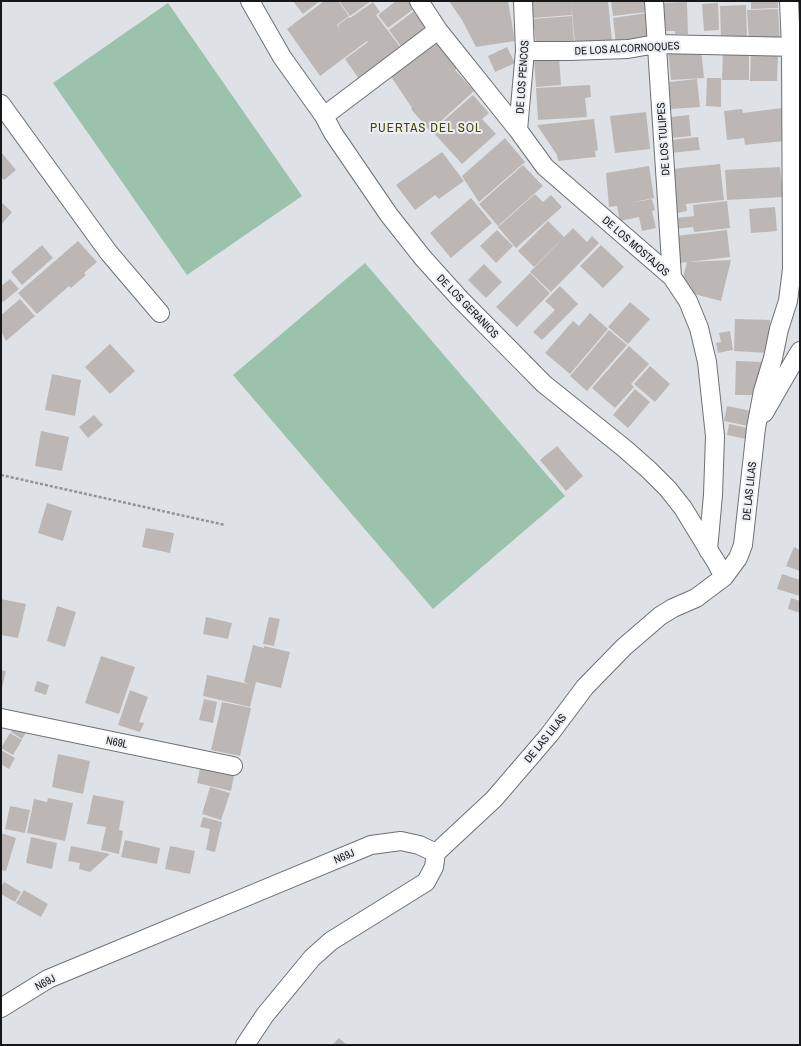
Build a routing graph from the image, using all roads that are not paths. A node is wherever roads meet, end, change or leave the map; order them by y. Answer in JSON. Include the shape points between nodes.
{"nodes":[{"id":1,"x":250,"y":1,"type":"edge"},
{"id":2,"x":419,"y":1,"type":"edge"},
{"id":3,"x":523,"y":1,"type":"edge"},
{"id":4,"x":654,"y":1,"type":"edge"},
{"id":5,"x":789,"y":1,"type":"edge"},
{"id":6,"x":438,"y":30,"type":"junction"},
{"id":7,"x":656,"y":44,"type":"junction"},
{"id":8,"x":796,"y":47,"type":"edge"},
{"id":9,"x":526,"y":51,"type":"junction"},
{"id":10,"x":1,"y":104,"type":"edge"},
{"id":11,"x":324,"y":116,"type":"junction"},
{"id":12,"x":518,"y":130,"type":"junction"},
{"id":13,"x":672,"y":277,"type":"junction"},
{"id":14,"x":160,"y":313,"type":"dead end"},
{"id":15,"x":800,"y":351,"type":"edge"},
{"id":16,"x":756,"y":428,"type":"junction"},
{"id":17,"x":708,"y":550,"type":"junction"},
{"id":18,"x":724,"y":577,"type":"junction"},
{"id":19,"x":1,"y":718,"type":"edge"},
{"id":20,"x":233,"y":766,"type":"dead end"},
{"id":21,"x":436,"y":853,"type":"junction"},
{"id":22,"x":1,"y":1008,"type":"edge"},
{"id":23,"x":245,"y":1045,"type":"edge"}],
"edges":[{"from":1,"to":11,"type":"street","name":"DE LOS GERANIOS","via":[[282,57]]},
{"from":2,"to":6,"type":"street","name":"DE LOS MOSTAJOS"},
{"from":3,"to":9,"type":"street","name":"DE LOS PENCOS"},
{"from":4,"to":7,"type":"street","name":"DE LOS TULIPES"},
{"from":5,"to":8,"type":"street","name":"DE LAS LILAS"},
{"from":6,"to":11,"type":"street"},
{"from":6,"to":12,"type":"street","name":"DE LOS MOSTAJOS"},
{"from":7,"to":8,"type":"street","name":"DE LOS ALCORNOQUES"},
{"from":7,"to":9,"type":"street","name":"DE LOS ALCORNOQUES","via":[[628,49]]},
{"from":7,"to":13,"type":"street","name":"DE LOS TULIPES"},
{"from":8,"to":16,"type":"street","name":"DE LAS LILAS","via":[[792,269],[788,301],[763,391]]},
{"from":9,"to":12,"type":"street","name":"DE LOS PENCOS"},
{"from":10,"to":14,"type":"street","via":[[110,253]]},
{"from":11,"to":17,"type":"street","name":"DE LOS GERANIOS","via":[[389,215],[423,258],[544,384],[649,470],[683,508]]},
{"from":12,"to":13,"type":"street","name":"DE LOS MOSTAJOS","via":[[545,167]]},
{"from":13,"to":17,"type":"street","name":"DE LOS MOSTAJOS","via":[[688,301],[699,328],[707,362],[715,436]]},
{"from":15,"to":16,"type":"street"},
{"from":16,"to":18,"type":"street","name":"DE LAS LILAS","via":[[743,546],[738,558]]},
{"from":17,"to":18,"type":"street","name":"DE LOS GERANIOS"},
{"from":18,"to":21,"type":"street","name":"DE LAS LILAS","via":[[696,598],[660,616],[624,647],[585,687],[549,735],[494,799]]},
{"from":19,"to":20,"type":"street","name":"N69L"},
{"from":21,"to":22,"type":"street","name":"N69J","via":[[419,845],[401,841],[371,845],[48,979]]},
{"from":21,"to":23,"type":"street","via":[[434,868],[426,882],[331,941],[312,958],[265,1015]]}]}
